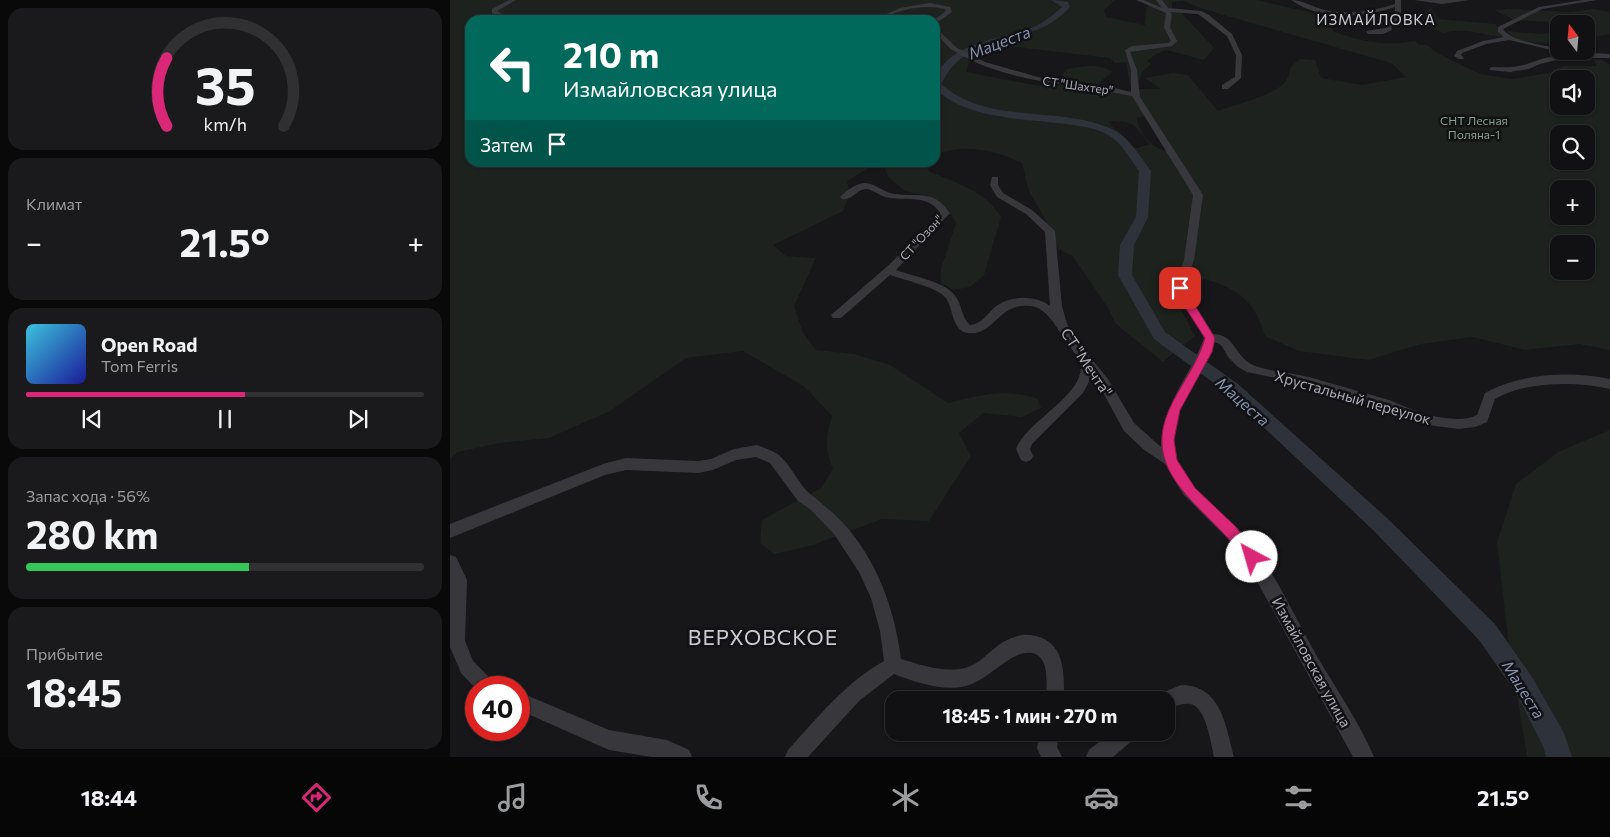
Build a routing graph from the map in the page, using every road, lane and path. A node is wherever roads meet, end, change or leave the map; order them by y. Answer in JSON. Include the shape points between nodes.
{"nodes":[{"id":1,"x":513,"y":0,"type":"edge"},
{"id":2,"x":1139,"y":0,"type":"edge"},
{"id":3,"x":1159,"y":0,"type":"edge"},
{"id":4,"x":1294,"y":0,"type":"edge"},
{"id":5,"x":1417,"y":0,"type":"edge"},
{"id":6,"x":1467,"y":0,"type":"edge"},
{"id":7,"x":1594,"y":0,"type":"edge"},
{"id":8,"x":1398,"y":2,"type":"edge"},
{"id":9,"x":1167,"y":11,"type":"junction"},
{"id":10,"x":501,"y":15,"type":"edge"},
{"id":11,"x":885,"y":15,"type":"edge"},
{"id":12,"x":940,"y":18,"type":"edge"},
{"id":13,"x":1368,"y":32,"type":"dead end"},
{"id":14,"x":940,"y":34,"type":"edge"},
{"id":15,"x":1509,"y":38,"type":"junction"},
{"id":16,"x":1550,"y":48,"type":"edge"},
{"id":17,"x":1595,"y":56,"type":"edge"},
{"id":18,"x":1610,"y":56,"type":"edge"},
{"id":19,"x":1461,"y":58,"type":"dead end"},
{"id":20,"x":1555,"y":60,"type":"edge"},
{"id":21,"x":1492,"y":69,"type":"dead end"},
{"id":22,"x":1225,"y":87,"type":"dead end"},
{"id":23,"x":1136,"y":95,"type":"junction"},
{"id":24,"x":995,"y":179,"type":"dead end"},
{"id":25,"x":844,"y":197,"type":"dead end"},
{"id":26,"x":888,"y":272,"type":"junction"},
{"id":27,"x":837,"y":315,"type":"dead end"},
{"id":28,"x":1061,"y":324,"type":"junction"},
{"id":29,"x":1210,"y":338,"type":"junction"},
{"id":30,"x":1087,"y":362,"type":"junction"},
{"id":31,"x":1610,"y":384,"type":"edge"},
{"id":32,"x":1026,"y":456,"type":"dead end"},
{"id":33,"x":1171,"y":461,"type":"junction"},
{"id":34,"x":450,"y":531,"type":"edge"},
{"id":35,"x":450,"y":562,"type":"edge"},
{"id":36,"x":893,"y":665,"type":"junction"},
{"id":37,"x":476,"y":676,"type":"edge"},
{"id":38,"x":1055,"y":691,"type":"edge"},
{"id":39,"x":1175,"y":696,"type":"edge"},
{"id":40,"x":530,"y":707,"type":"edge"},
{"id":41,"x":1049,"y":741,"type":"edge"},
{"id":42,"x":1117,"y":741,"type":"edge"},
{"id":43,"x":682,"y":757,"type":"edge"},
{"id":44,"x":795,"y":757,"type":"edge"},
{"id":45,"x":1052,"y":757,"type":"edge"},
{"id":46,"x":1096,"y":757,"type":"edge"},
{"id":47,"x":1224,"y":757,"type":"edge"},
{"id":48,"x":1364,"y":757,"type":"edge"}],
"edges":[{"from":1,"to":10,"type":"street","via":[[494,10]]},
{"from":2,"to":9,"type":"street"},
{"from":3,"to":9,"type":"street"},
{"from":4,"to":8,"type":"street","via":[[1335,14],[1374,13]]},
{"from":5,"to":6,"type":"street"},
{"from":7,"to":15,"type":"street","via":[[1534,10],[1500,28],[1500,32]]},
{"from":8,"to":13,"type":"street","via":[[1398,16],[1388,27],[1390,29]]},
{"from":9,"to":22,"type":"street","via":[[1199,12],[1230,35],[1240,60],[1238,78]]},
{"from":9,"to":23,"type":"street","via":[[1172,44],[1127,51],[1134,70]]},
{"from":11,"to":12,"type":"street","via":[[908,6],[932,4],[948,8],[949,12]]},
{"from":14,"to":23,"type":"street","name":"СТ \"Шахтер\"","via":[[964,55],[1034,79]]},
{"from":15,"to":16,"type":"street"},
{"from":15,"to":19,"type":"street","via":[[1485,42],[1459,52],[1457,56]]},
{"from":17,"to":18,"type":"street"},
{"from":20,"to":21,"type":"street","via":[[1510,70]]},
{"from":23,"to":29,"type":"street","via":[[1198,195],[1188,260],[1180,288]]},
{"from":24,"to":28,"type":"street","name":"СТ \"Мечта\"","via":[[993,184],[1002,197],[1028,212],[1050,231],[1056,306]]},
{"from":25,"to":26,"type":"street","name":"СТ \"Озон\"","via":[[867,186],[896,197],[927,198],[943,208],[943,216]]},
{"from":26,"to":27,"type":"street","name":"СТ \"Озон\"","via":[[848,309]]},
{"from":26,"to":28,"type":"street","via":[[947,294],[954,302],[959,320],[968,329],[986,325],[1004,305],[1012,303],[1039,304]]},
{"from":28,"to":30,"type":"street","name":"СТ \"Мечта\""},
{"from":29,"to":31,"type":"street","name":"Хрустальный переулок","via":[[1226,342],[1234,355],[1251,369],[1295,378],[1428,420],[1459,424],[1482,418],[1490,396],[1508,388],[1581,378]]},
{"from":29,"to":33,"type":"street","name":"Измайловская улица","via":[[1207,352],[1174,410],[1168,449]]},
{"from":30,"to":32,"type":"street","via":[[1086,376],[1079,390],[1026,441],[1023,449]]},
{"from":30,"to":33,"type":"street","name":"СТ \"Мечта\"","via":[[1104,382],[1129,427]]},
{"from":33,"to":48,"type":"street","name":"Измайловская улица","via":[[1190,492],[1230,531],[1260,568]]},
{"from":34,"to":36,"type":"street","via":[[603,470],[626,464],[698,467],[757,451],[775,459],[803,497],[815,504],[839,529],[865,567],[889,631]]},
{"from":35,"to":37,"type":"street","via":[[459,580],[456,641],[467,667]]},
{"from":36,"to":38,"type":"street","via":[[919,673],[964,678],[976,674],[1015,644],[1029,642],[1042,646],[1049,653],[1055,670]]},
{"from":36,"to":44,"type":"street","via":[[858,688]]},
{"from":39,"to":47,"type":"street","via":[[1188,692],[1204,700],[1212,714]]},
{"from":40,"to":43,"type":"street","via":[[609,740],[667,750]]},
{"from":41,"to":45,"type":"street"},
{"from":42,"to":46,"type":"street"}]}
